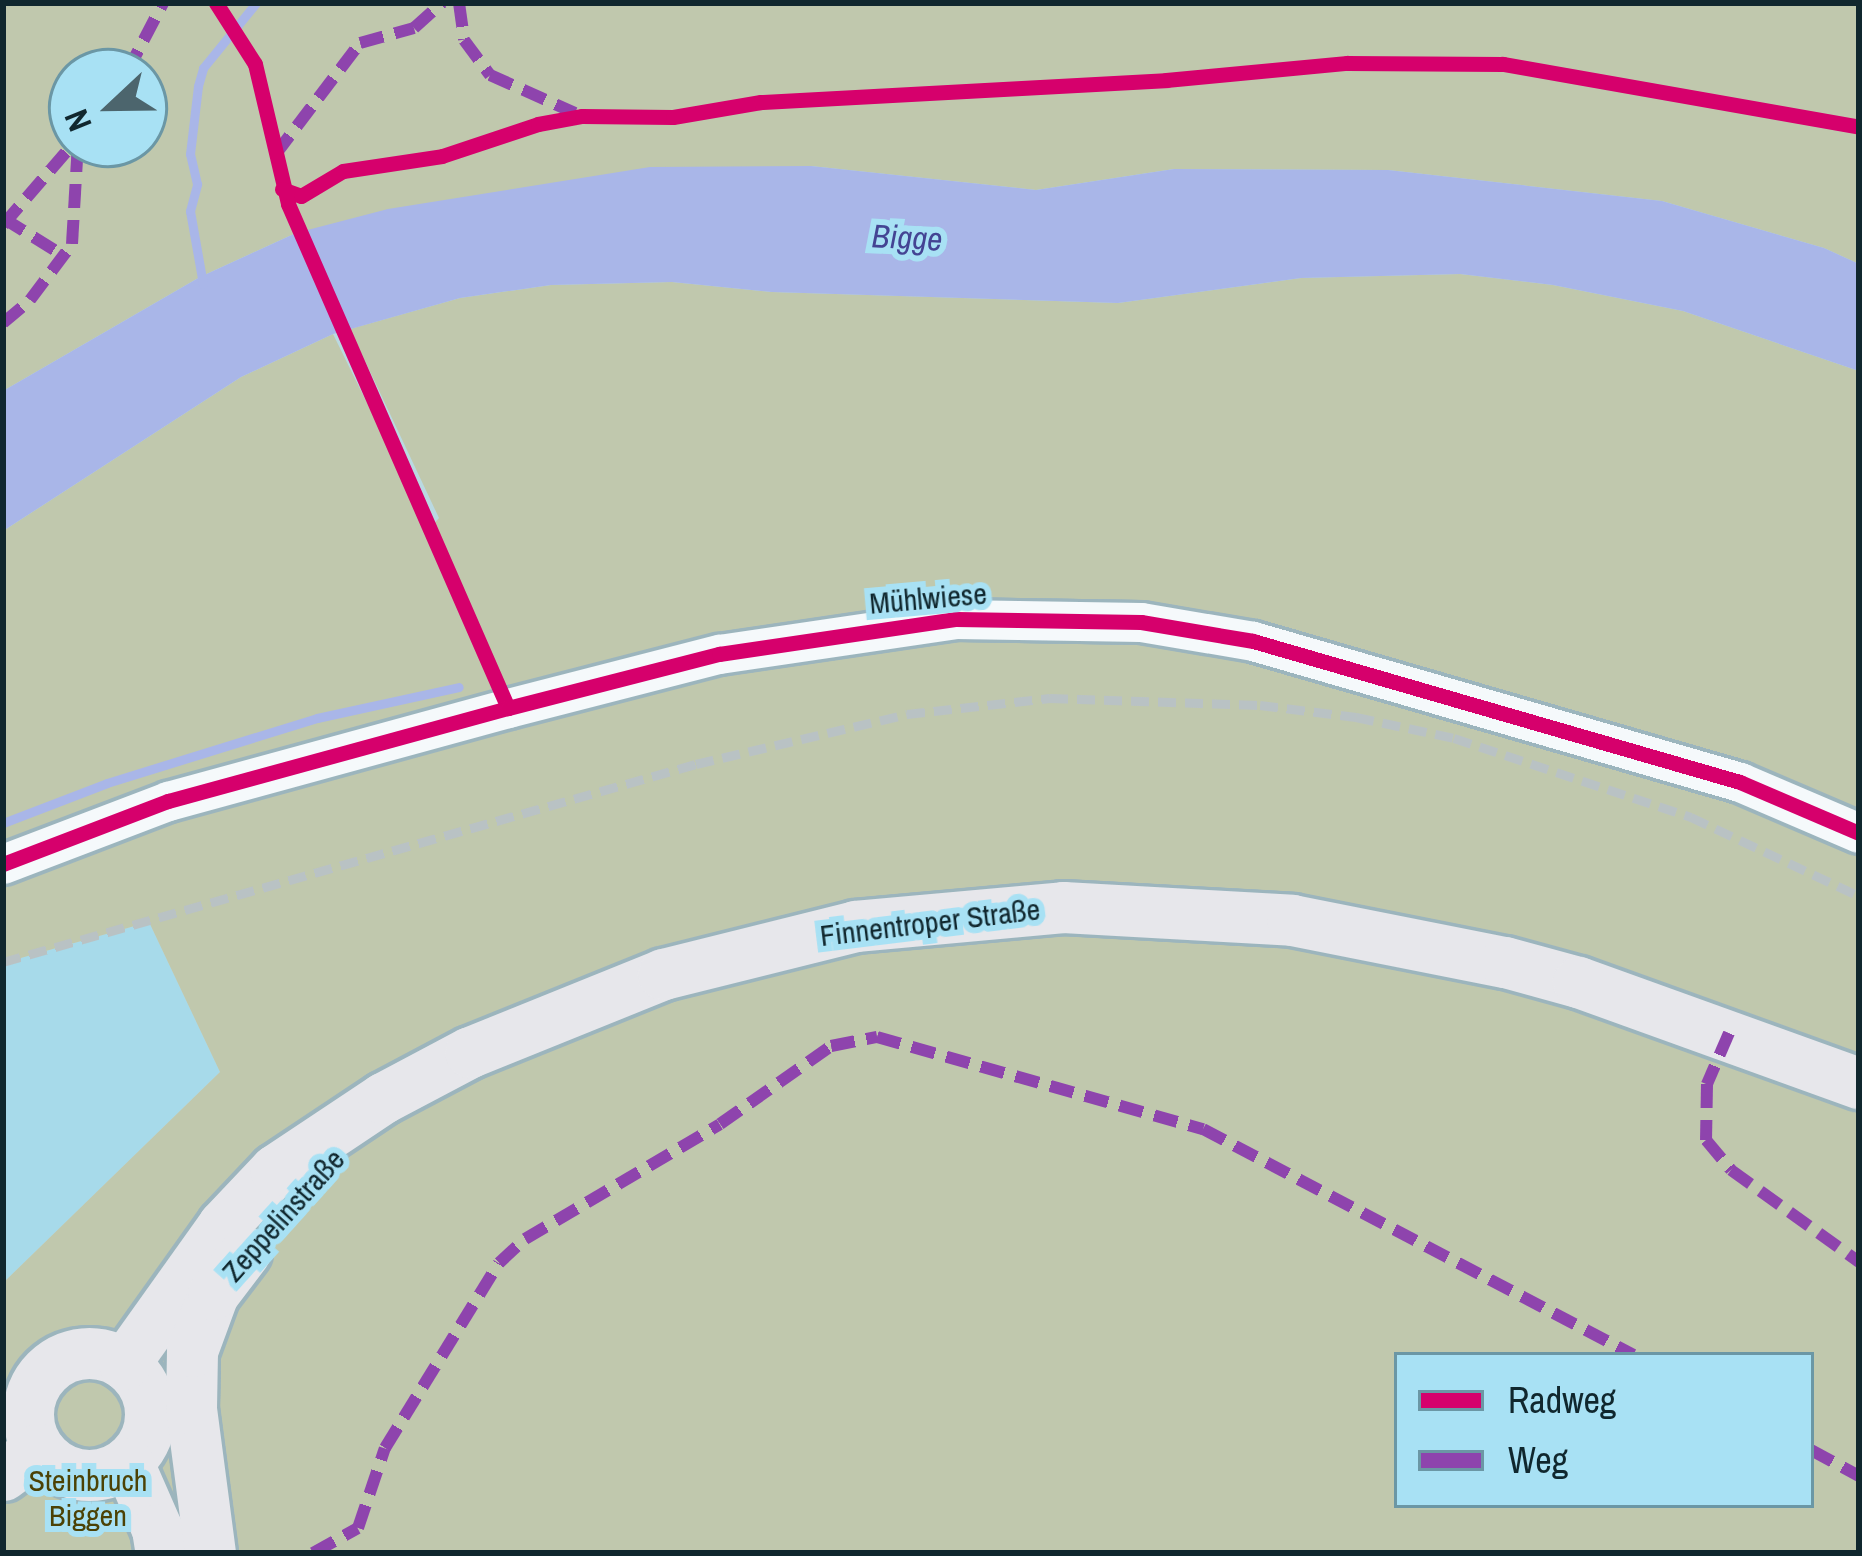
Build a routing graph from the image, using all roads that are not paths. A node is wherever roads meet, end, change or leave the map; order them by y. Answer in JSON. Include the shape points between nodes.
{"nodes":[{"id":1,"x":1859,"y":832,"type":"edge"},
{"id":2,"x":3,"y":864,"type":"edge"},
{"id":3,"x":1859,"y":1083,"type":"edge"},
{"id":4,"x":383,"y":1098,"type":"junction"},
{"id":5,"x":124,"y":1364,"type":"junction"},
{"id":6,"x":20,"y":1462,"type":"edge"},
{"id":7,"x":128,"y":1462,"type":"junction"},
{"id":8,"x":160,"y":1553,"type":"edge"},
{"id":9,"x":210,"y":1553,"type":"edge"}],
"edges":[{"from":1,"to":2,"type":"street","name":"Mühlwiese","via":[[1740,782],[1253,641],[1141,622],[956,619],[719,654],[508,708],[168,801]]},
{"from":3,"to":4,"type":"main road","name":"Finnentroper Straße","via":[[1644,1004],[1461,952],[1292,920],[1063,908],[855,926],[754,948],[571,1010]]},
{"from":4,"to":5,"type":"main road","name":"Finnentroper Straße","via":[[275,1170],[223,1225]]},
{"from":4,"to":9,"type":"main road","name":"Zeppelinstraße","via":[[325,1173],[268,1223],[198,1326],[191,1408]]},
{"from":5,"to":6,"type":"main road","via":[[89,1352],[65,1357],[40,1376],[27,1404]]},
{"from":5,"to":7,"type":"main road","via":[[146,1390],[150,1412],[148,1432]]},
{"from":6,"to":7,"type":"main road","via":[[93,1476]]},
{"from":7,"to":8,"type":"main road","via":[[158,1529]]}]}
